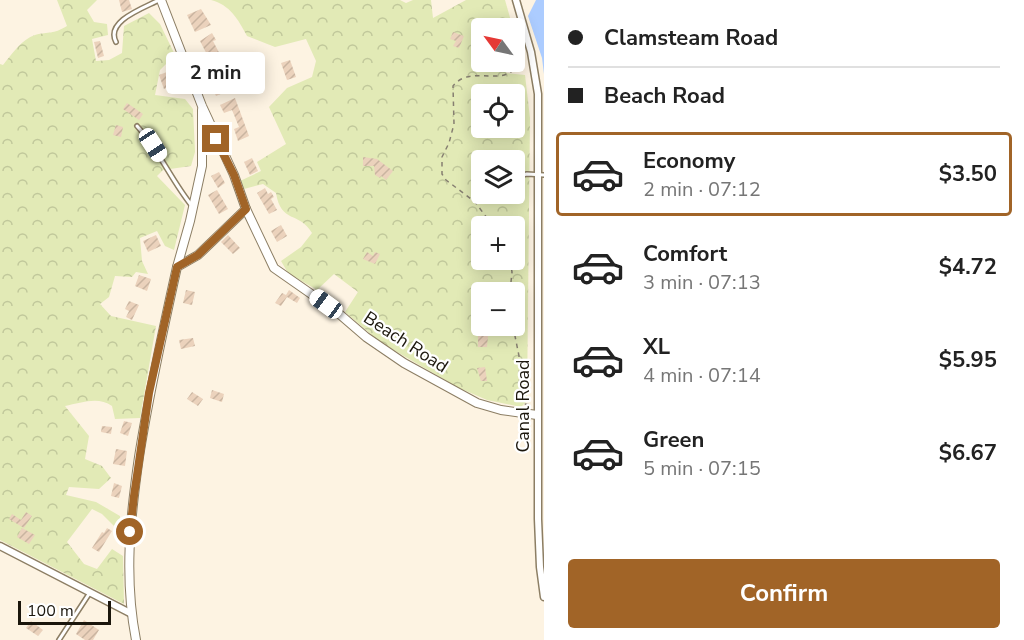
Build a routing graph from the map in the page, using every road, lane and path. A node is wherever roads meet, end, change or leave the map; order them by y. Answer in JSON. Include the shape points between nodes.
{"nodes":[{"id":1,"x":160,"y":0,"type":"edge"},
{"id":2,"x":516,"y":0,"type":"edge"},
{"id":3,"x":116,"y":42,"type":"dead end"},
{"id":4,"x":514,"y":72,"type":"edge"},
{"id":5,"x":202,"y":106,"type":"junction"},
{"id":6,"x":137,"y":126,"type":"dead end"},
{"id":7,"x":525,"y":174,"type":"edge"},
{"id":8,"x":541,"y":175,"type":"edge"},
{"id":9,"x":193,"y":207,"type":"junction"},
{"id":10,"x":246,"y":209,"type":"junction"},
{"id":11,"x":486,"y":216,"type":"edge"},
{"id":12,"x":177,"y":267,"type":"junction"},
{"id":13,"x":515,"y":336,"type":"edge"},
{"id":14,"x":537,"y":405,"type":"junction"},
{"id":15,"x":537,"y":416,"type":"junction"},
{"id":16,"x":0,"y":546,"type":"edge"},
{"id":17,"x":542,"y":555,"type":"edge"},
{"id":18,"x":543,"y":575,"type":"edge"},
{"id":19,"x":90,"y":592,"type":"junction"},
{"id":20,"x":544,"y":597,"type":"edge"},
{"id":21,"x":130,"y":613,"type":"junction"},
{"id":22,"x":59,"y":640,"type":"edge"},
{"id":23,"x":136,"y":640,"type":"edge"}],
"edges":[{"from":1,"to":3,"type":"lane","via":[[121,21],[114,29]]},
{"from":1,"to":5,"type":"street","name":"Beach Road"},
{"from":2,"to":8,"type":"street","name":"Canal Road","via":[[538,94]]},
{"from":4,"to":11,"type":"path","via":[[506,76],[461,78],[453,86],[454,124],[442,157],[442,174]]},
{"from":5,"to":9,"type":"street","via":[[202,166]]},
{"from":5,"to":10,"type":"street","name":"Beach Road"},
{"from":6,"to":9,"type":"lane"},
{"from":7,"to":8,"type":"lane"},
{"from":8,"to":14,"type":"street","name":"Canal Road"},
{"from":9,"to":12,"type":"street"},
{"from":10,"to":12,"type":"street","via":[[198,255]]},
{"from":10,"to":15,"type":"street","name":"Beach Road","via":[[274,268],[366,337],[477,403]]},
{"from":12,"to":21,"type":"street","via":[[149,393],[134,496],[128,572]]},
{"from":13,"to":14,"type":"path","via":[[520,400]]},
{"from":14,"to":15,"type":"street","name":"Canal Road"},
{"from":15,"to":17,"type":"street","name":"Canal Road"},
{"from":16,"to":19,"type":"street"},
{"from":17,"to":18,"type":"street","name":"Canal Road"},
{"from":18,"to":20,"type":"street","name":"Canal Road"},
{"from":19,"to":21,"type":"street"},
{"from":19,"to":22,"type":"lane"},
{"from":21,"to":23,"type":"street"}]}
